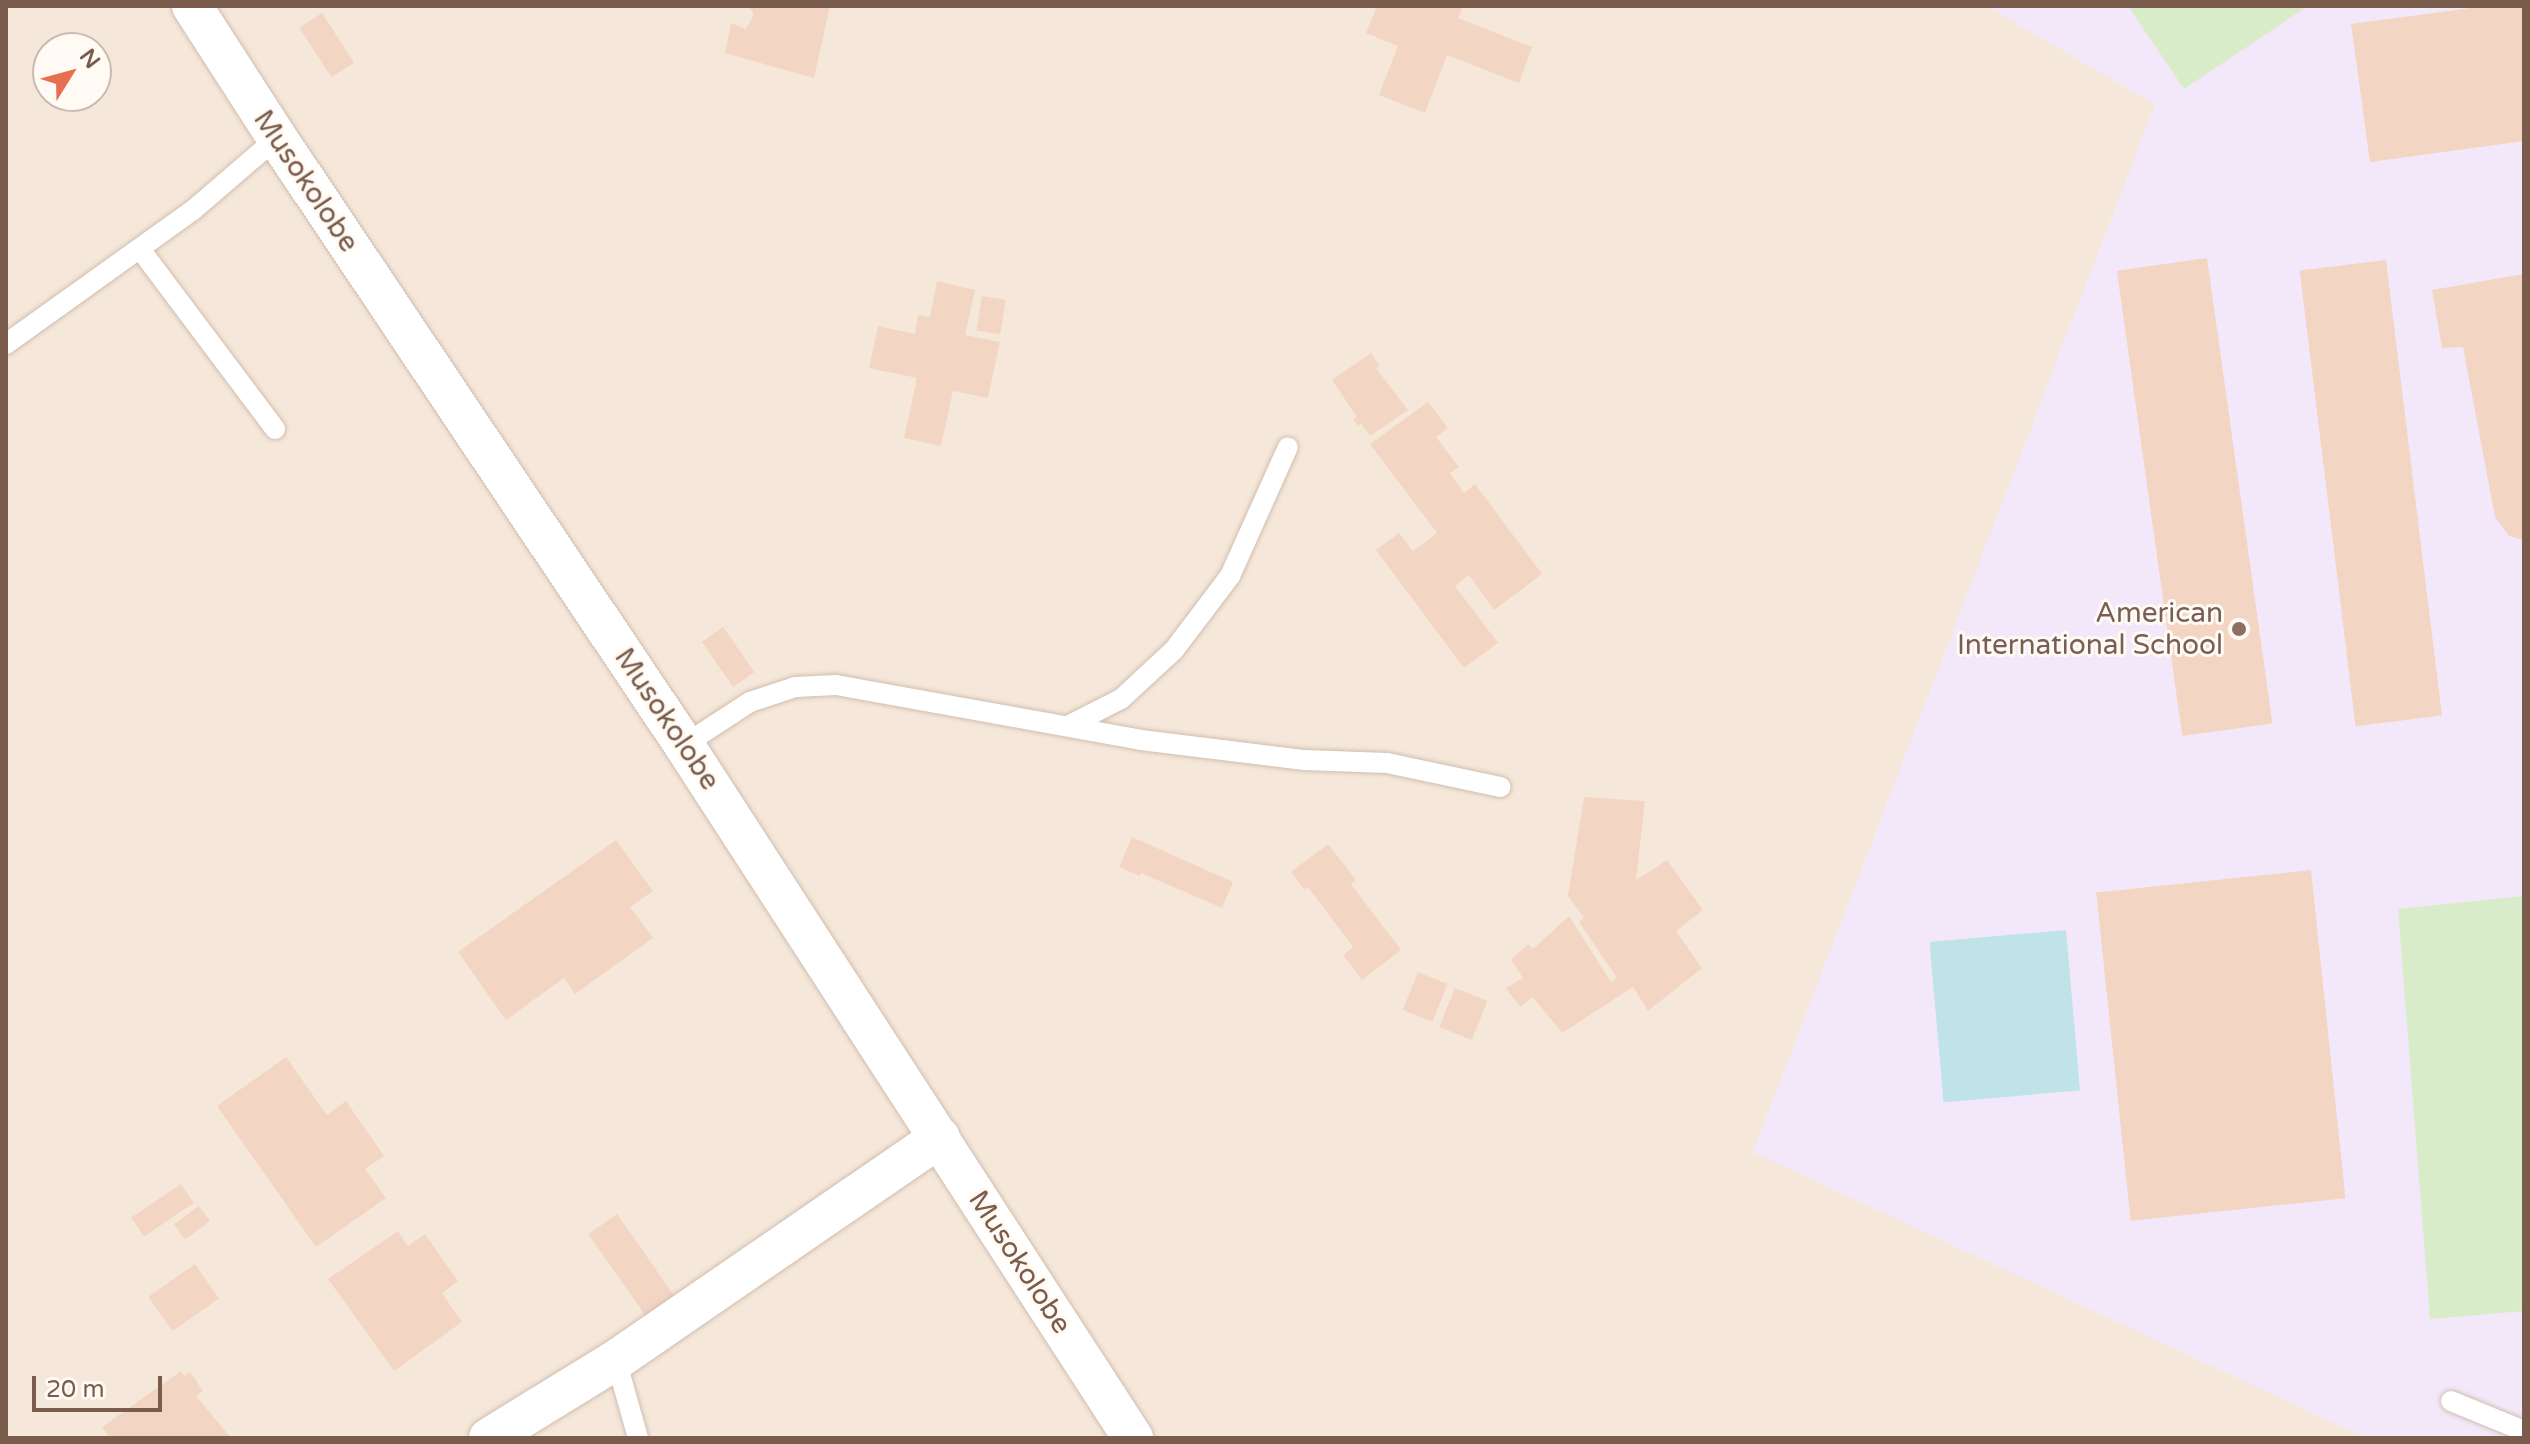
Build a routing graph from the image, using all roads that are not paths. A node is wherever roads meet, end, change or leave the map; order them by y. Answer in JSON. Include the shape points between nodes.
{"nodes":[{"id":1,"x":192,"y":6,"type":"edge"},
{"id":2,"x":277,"y":138,"type":"junction"},
{"id":3,"x":140,"y":249,"type":"junction"},
{"id":4,"x":6,"y":344,"type":"edge"},
{"id":5,"x":275,"y":429,"type":"dead end"},
{"id":6,"x":1288,"y":447,"type":"dead end"},
{"id":7,"x":1068,"y":726,"type":"junction"},
{"id":8,"x":684,"y":745,"type":"junction"},
{"id":9,"x":1501,"y":787,"type":"dead end"},
{"id":10,"x":940,"y":1137,"type":"junction"},
{"id":11,"x":616,"y":1360,"type":"junction"},
{"id":12,"x":2451,"y":1401,"type":"dead end"},
{"id":13,"x":2524,"y":1431,"type":"edge"},
{"id":14,"x":489,"y":1438,"type":"edge"},
{"id":15,"x":638,"y":1438,"type":"edge"},
{"id":16,"x":1133,"y":1438,"type":"edge"}],
"edges":[{"from":1,"to":2,"type":"street","name":"Musokolobe"},
{"from":2,"to":3,"type":"lane"},
{"from":2,"to":8,"type":"street","name":"Musokolobe"},
{"from":3,"to":4,"type":"lane"},
{"from":3,"to":5,"type":"lane"},
{"from":6,"to":7,"type":"lane","via":[[1230,576],[1174,650],[1121,699]]},
{"from":7,"to":8,"type":"lane","via":[[836,685],[795,687],[750,702]]},
{"from":7,"to":9,"type":"lane","via":[[1305,760],[1387,763]]},
{"from":8,"to":10,"type":"street","name":"Musokolobe"},
{"from":10,"to":11,"type":"street"},
{"from":10,"to":16,"type":"street","name":"Musokolobe"},
{"from":11,"to":14,"type":"street"},
{"from":11,"to":15,"type":"lane"},
{"from":12,"to":13,"type":"lane"}]}
